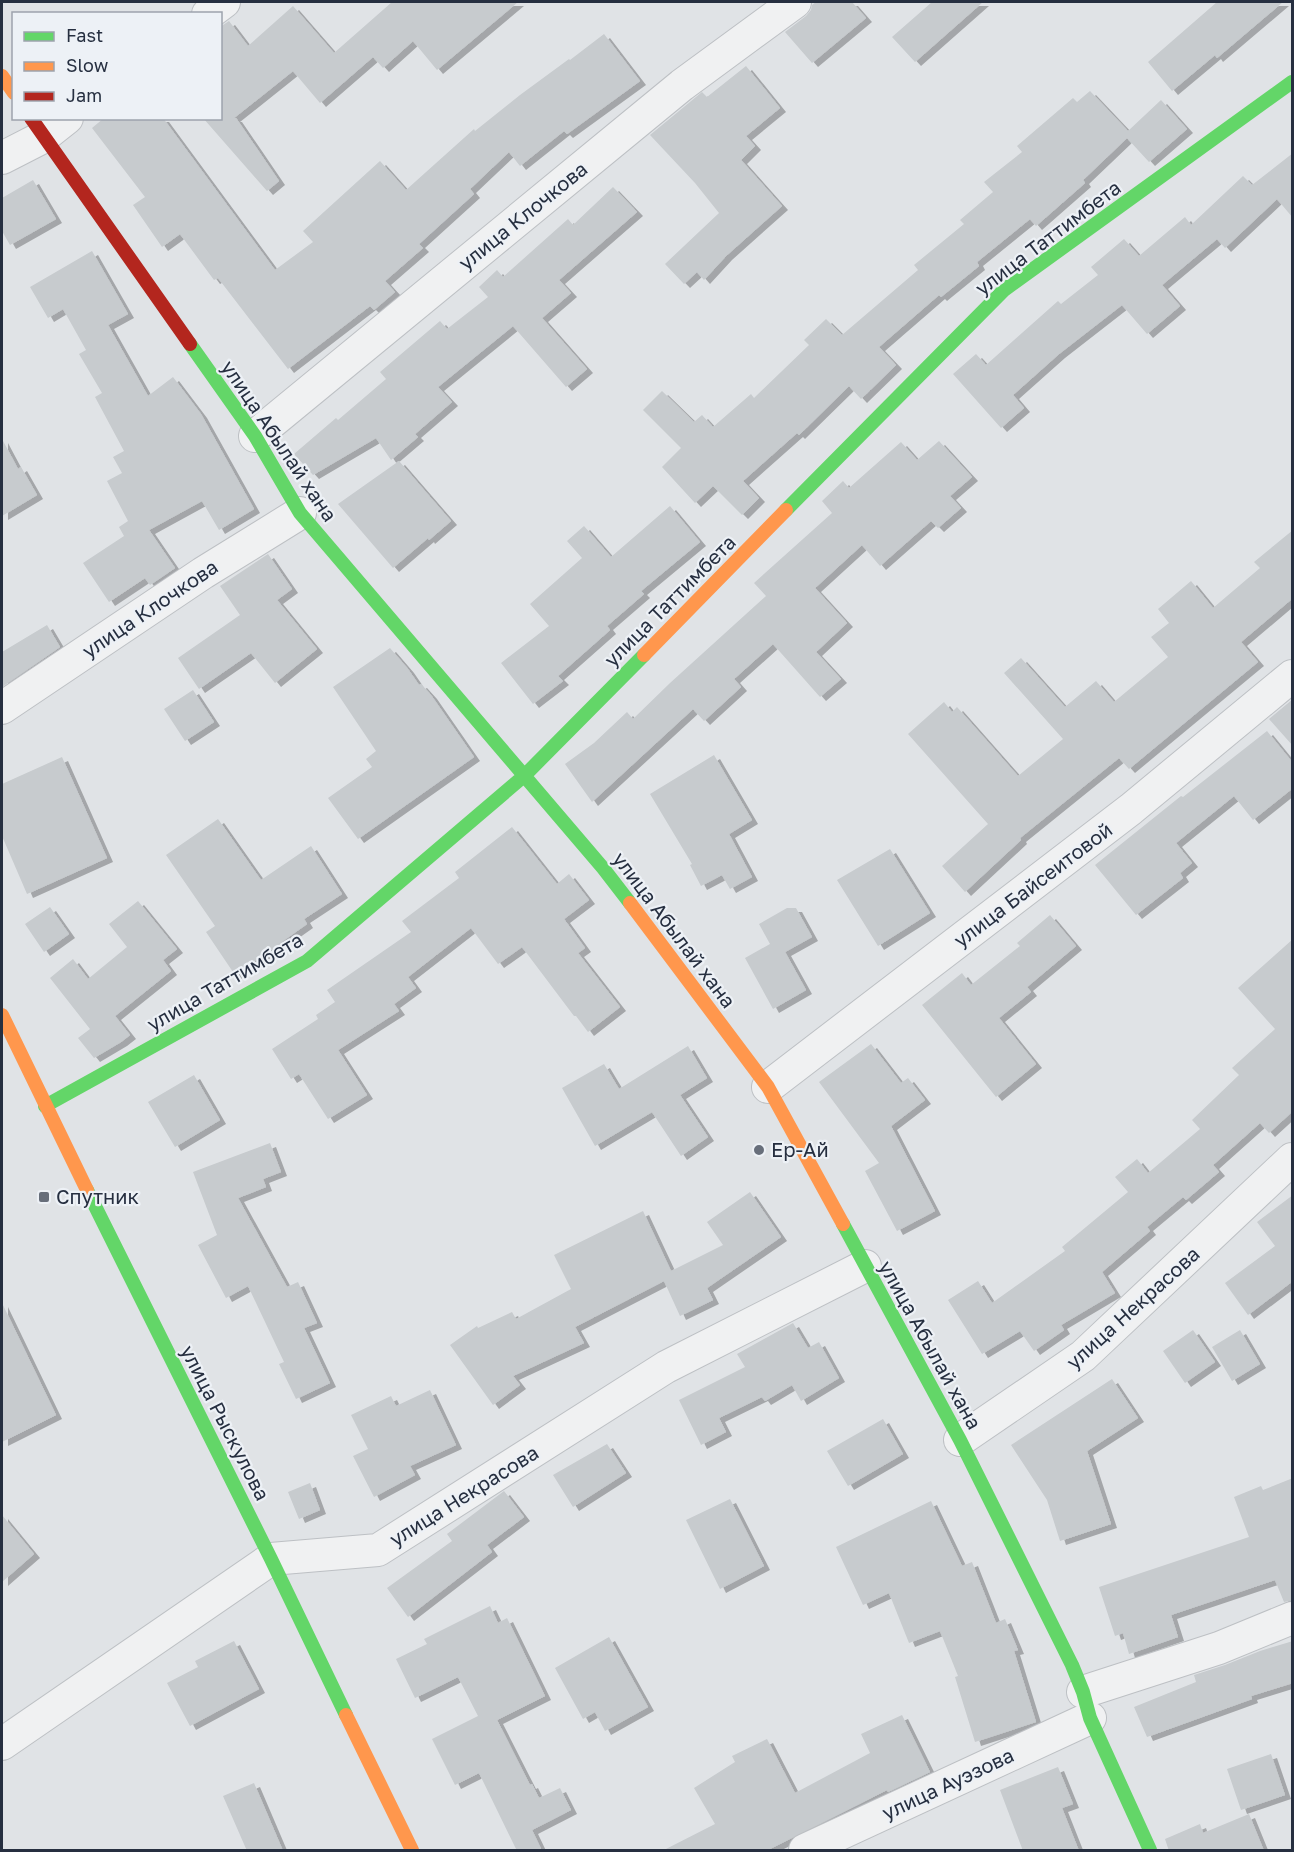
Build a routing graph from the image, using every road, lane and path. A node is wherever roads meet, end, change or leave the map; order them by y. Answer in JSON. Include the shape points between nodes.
{"nodes":[{"id":1,"x":224,"y":2,"type":"edge"},
{"id":2,"x":795,"y":2,"type":"edge"},
{"id":3,"x":211,"y":12,"type":"edge"},
{"id":4,"x":2,"y":76,"type":"edge"},
{"id":5,"x":1293,"y":82,"type":"edge"},
{"id":6,"x":12,"y":90,"type":"edge"},
{"id":7,"x":62,"y":120,"type":"edge"},
{"id":8,"x":37,"y":128,"type":"edge"},
{"id":9,"x":2,"y":158,"type":"edge"},
{"id":10,"x":255,"y":436,"type":"junction"},
{"id":11,"x":300,"y":513,"type":"junction"},
{"id":12,"x":1293,"y":676,"type":"edge"},
{"id":13,"x":2,"y":708,"type":"edge"},
{"id":14,"x":524,"y":776,"type":"junction"},
{"id":15,"x":2,"y":1015,"type":"edge"},
{"id":16,"x":768,"y":1087,"type":"junction"},
{"id":17,"x":45,"y":1106,"type":"junction"},
{"id":18,"x":1293,"y":1160,"type":"edge"},
{"id":19,"x":865,"y":1266,"type":"junction"},
{"id":20,"x":960,"y":1440,"type":"junction"},
{"id":21,"x":271,"y":1559,"type":"junction"},
{"id":22,"x":1293,"y":1618,"type":"edge"},
{"id":23,"x":1086,"y":1705,"type":"junction"},
{"id":24,"x":2,"y":1744,"type":"edge"},
{"id":25,"x":412,"y":1851,"type":"edge"},
{"id":26,"x":805,"y":1851,"type":"edge"},
{"id":27,"x":1150,"y":1851,"type":"edge"}],
"edges":[{"from":1,"to":3,"type":"street"},
{"from":2,"to":10,"type":"street","name":"улица Клочкова","via":[[673,93]]},
{"from":4,"to":6,"type":"street"},
{"from":5,"to":14,"type":"street","name":"улица Таттимбета","via":[[1004,290]]},
{"from":7,"to":8,"type":"street"},
{"from":8,"to":9,"type":"street"},
{"from":8,"to":10,"type":"street","name":"улица Абылай хана"},
{"from":10,"to":11,"type":"street","name":"улица Абылай хана"},
{"from":11,"to":13,"type":"street","name":"улица Клочкова"},
{"from":11,"to":14,"type":"street","name":"улица Абылай хана"},
{"from":12,"to":16,"type":"street","name":"улица Байсеитовой","via":[[1131,809]]},
{"from":14,"to":16,"type":"street","name":"улица Абылай хана","via":[[603,868]]},
{"from":14,"to":17,"type":"street","name":"улица Таттимбета","via":[[307,961]]},
{"from":15,"to":17,"type":"street","name":"улица Рыскулова"},
{"from":16,"to":19,"type":"street","name":"улица Абылай хана"},
{"from":17,"to":21,"type":"street","name":"улица Рыскулова"},
{"from":18,"to":20,"type":"street","name":"улица Некрасова","via":[[1083,1356]]},
{"from":19,"to":20,"type":"street","name":"улица Абылай хана"},
{"from":19,"to":21,"type":"street","name":"улица Некрасова","via":[[666,1367],[378,1550]]},
{"from":20,"to":23,"type":"street","name":"улица Абылай хана","via":[[1072,1665]]},
{"from":21,"to":24,"type":"street","name":"улица Некрасова"},
{"from":21,"to":25,"type":"street","name":"улица Рыскулова"},
{"from":22,"to":23,"type":"street","name":"улица Ауэзова"},
{"from":23,"to":26,"type":"street","name":"улица Ауэзова"},
{"from":23,"to":27,"type":"street","name":"улица Абылай хана"}]}
